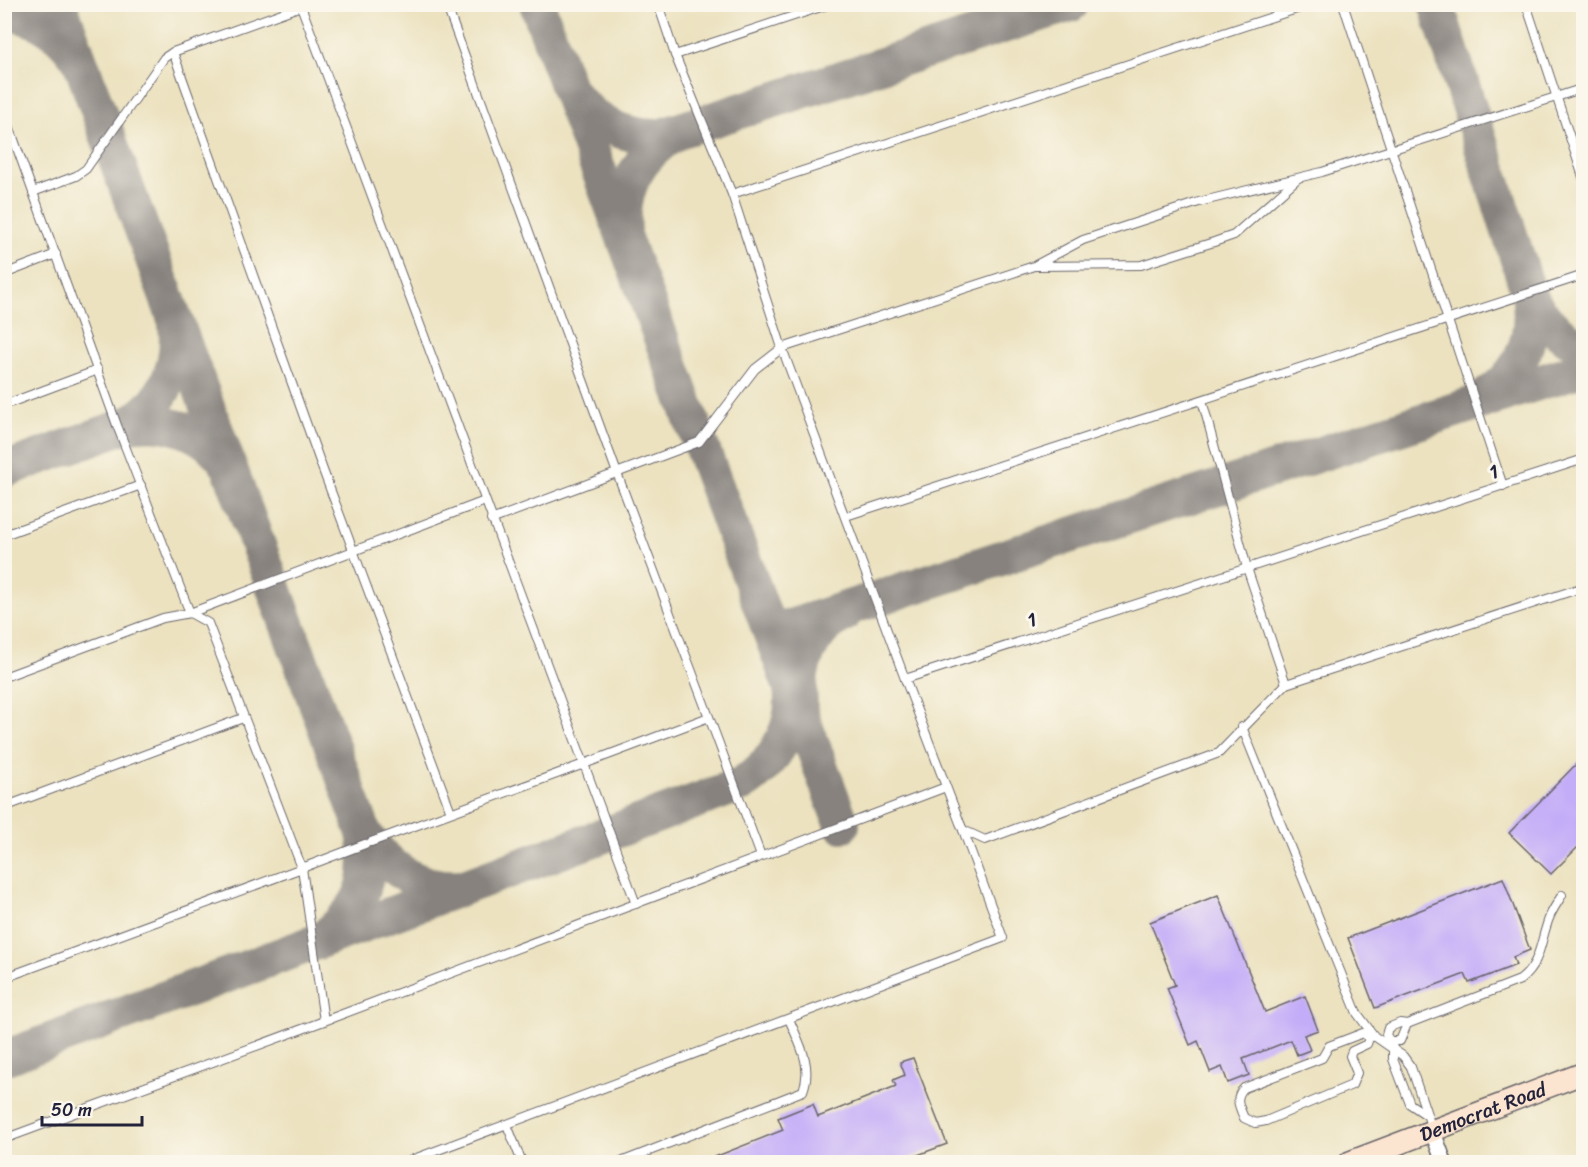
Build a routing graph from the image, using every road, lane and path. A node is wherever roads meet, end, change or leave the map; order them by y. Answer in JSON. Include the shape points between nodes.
{"nodes":[{"id":1,"x":446,"y":4,"type":"edge"},
{"id":2,"x":658,"y":4,"type":"edge"},
{"id":3,"x":830,"y":4,"type":"edge"},
{"id":4,"x":1312,"y":4,"type":"edge"},
{"id":5,"x":1343,"y":4,"type":"edge"},
{"id":6,"x":1526,"y":4,"type":"edge"},
{"id":7,"x":303,"y":5,"type":"edge"},
{"id":8,"x":173,"y":52,"type":"junction"},
{"id":9,"x":675,"y":55,"type":"junction"},
{"id":10,"x":1584,"y":88,"type":"edge"},
{"id":11,"x":1555,"y":97,"type":"junction"},
{"id":12,"x":4,"y":112,"type":"edge"},
{"id":13,"x":1392,"y":150,"type":"junction"},
{"id":14,"x":1299,"y":177,"type":"junction"},
{"id":15,"x":1584,"y":180,"type":"edge"},
{"id":16,"x":33,"y":192,"type":"junction"},
{"id":17,"x":732,"y":194,"type":"junction"},
{"id":18,"x":56,"y":254,"type":"junction"},
{"id":19,"x":1034,"y":266,"type":"junction"},
{"id":20,"x":4,"y":274,"type":"edge"},
{"id":21,"x":1584,"y":275,"type":"edge"},
{"id":22,"x":1446,"y":320,"type":"junction"},
{"id":23,"x":782,"y":348,"type":"junction"},
{"id":24,"x":98,"y":370,"type":"junction"},
{"id":25,"x":1202,"y":400,"type":"junction"},
{"id":26,"x":4,"y":405,"type":"edge"},
{"id":27,"x":1584,"y":459,"type":"edge"},
{"id":28,"x":617,"y":473,"type":"junction"},
{"id":29,"x":141,"y":485,"type":"junction"},
{"id":30,"x":1503,"y":486,"type":"junction"},
{"id":31,"x":484,"y":501,"type":"junction"},
{"id":32,"x":846,"y":516,"type":"junction"},
{"id":33,"x":491,"y":520,"type":"junction"},
{"id":34,"x":4,"y":535,"type":"edge"},
{"id":35,"x":354,"y":550,"type":"junction"},
{"id":36,"x":1248,"y":568,"type":"junction"},
{"id":37,"x":1584,"y":586,"type":"edge"},
{"id":38,"x":190,"y":613,"type":"junction"},
{"id":39,"x":4,"y":677,"type":"edge"},
{"id":40,"x":905,"y":679,"type":"junction"},
{"id":41,"x":1286,"y":684,"type":"junction"},
{"id":42,"x":709,"y":717,"type":"junction"},
{"id":43,"x":243,"y":718,"type":"junction"},
{"id":44,"x":1242,"y":727,"type":"junction"},
{"id":45,"x":584,"y":764,"type":"junction"},
{"id":46,"x":946,"y":788,"type":"junction"},
{"id":47,"x":4,"y":807,"type":"edge"},
{"id":48,"x":451,"y":812,"type":"junction"},
{"id":49,"x":963,"y":830,"type":"junction"},
{"id":50,"x":761,"y":856,"type":"junction"},
{"id":51,"x":302,"y":868,"type":"junction"},
{"id":52,"x":1562,"y":895,"type":"dead end"},
{"id":53,"x":636,"y":904,"type":"junction"},
{"id":54,"x":4,"y":978,"type":"edge"},
{"id":55,"x":789,"y":1019,"type":"junction"},
{"id":56,"x":324,"y":1021,"type":"junction"},
{"id":57,"x":1407,"y":1024,"type":"junction"},
{"id":58,"x":1372,"y":1037,"type":"junction"},
{"id":59,"x":1391,"y":1045,"type":"junction"},
{"id":60,"x":1584,"y":1072,"type":"edge"},
{"id":61,"x":1429,"y":1122,"type":"junction"},
{"id":62,"x":507,"y":1125,"type":"junction"},
{"id":63,"x":4,"y":1139,"type":"edge"},
{"id":64,"x":406,"y":1162,"type":"edge"},
{"id":65,"x":522,"y":1162,"type":"edge"},
{"id":66,"x":621,"y":1162,"type":"edge"},
{"id":67,"x":1350,"y":1162,"type":"edge"},
{"id":68,"x":1444,"y":1162,"type":"edge"}],
"edges":[{"from":1,"to":28,"type":"lane"},
{"from":2,"to":9,"type":"lane"},
{"from":3,"to":9,"type":"lane"},
{"from":4,"to":17,"type":"lane"},
{"from":5,"to":13,"type":"lane"},
{"from":6,"to":11,"type":"lane"},
{"from":7,"to":8,"type":"lane"},
{"from":7,"to":31,"type":"lane"},
{"from":8,"to":16,"type":"lane","via":[[157,66],[86,168],[76,176]]},
{"from":8,"to":35,"type":"lane"},
{"from":9,"to":17,"type":"lane"},
{"from":10,"to":11,"type":"lane"},
{"from":11,"to":13,"type":"lane"},
{"from":11,"to":15,"type":"lane"},
{"from":12,"to":16,"type":"lane"},
{"from":13,"to":14,"type":"lane"},
{"from":13,"to":22,"type":"lane"},
{"from":14,"to":19,"type":"lane","via":[[1229,193],[1083,240]]},
{"from":14,"to":19,"type":"lane","via":[[1234,235],[1214,242],[1141,265]]},
{"from":16,"to":18,"type":"lane"},
{"from":17,"to":23,"type":"lane"},
{"from":18,"to":20,"type":"lane"},
{"from":18,"to":24,"type":"lane"},
{"from":19,"to":23,"type":"lane"},
{"from":21,"to":22,"type":"lane"},
{"from":22,"to":25,"type":"lane"},
{"from":22,"to":30,"type":"lane"},
{"from":23,"to":28,"type":"lane","via":[[755,369],[699,442]]},
{"from":23,"to":32,"type":"lane"},
{"from":24,"to":26,"type":"lane"},
{"from":24,"to":29,"type":"lane"},
{"from":25,"to":32,"type":"lane"},
{"from":25,"to":36,"type":"lane"},
{"from":27,"to":30,"type":"lane","name":"1"},
{"from":28,"to":33,"type":"lane"},
{"from":28,"to":42,"type":"lane"},
{"from":29,"to":34,"type":"lane"},
{"from":29,"to":38,"type":"lane"},
{"from":30,"to":36,"type":"lane","name":"1"},
{"from":31,"to":33,"type":"lane"},
{"from":31,"to":35,"type":"lane"},
{"from":32,"to":40,"type":"lane"},
{"from":33,"to":45,"type":"lane"},
{"from":35,"to":38,"type":"lane"},
{"from":35,"to":48,"type":"lane"},
{"from":36,"to":40,"type":"lane","name":"1"},
{"from":36,"to":41,"type":"lane"},
{"from":37,"to":41,"type":"lane"},
{"from":38,"to":39,"type":"lane","via":[[164,618]]},
{"from":38,"to":43,"type":"lane","via":[[208,623]]},
{"from":40,"to":46,"type":"lane"},
{"from":41,"to":44,"type":"lane"},
{"from":42,"to":45,"type":"lane"},
{"from":42,"to":50,"type":"lane"},
{"from":43,"to":47,"type":"lane"},
{"from":43,"to":51,"type":"lane"},
{"from":44,"to":49,"type":"lane","via":[[1219,753],[985,840]]},
{"from":44,"to":58,"type":"lane","via":[[1357,1013]]},
{"from":45,"to":48,"type":"lane"},
{"from":45,"to":53,"type":"lane"},
{"from":46,"to":49,"type":"lane"},
{"from":46,"to":50,"type":"lane"},
{"from":48,"to":51,"type":"lane"},
{"from":49,"to":55,"type":"lane","via":[[1003,938]]},
{"from":50,"to":53,"type":"lane"},
{"from":51,"to":54,"type":"lane"},
{"from":51,"to":56,"type":"lane"},
{"from":52,"to":57,"type":"lane","via":[[1528,974]]},
{"from":53,"to":56,"type":"lane"},
{"from":55,"to":62,"type":"lane"},
{"from":55,"to":66,"type":"lane","via":[[808,1066],[803,1091]]},
{"from":56,"to":63,"type":"lane"},
{"from":57,"to":59,"type":"lane","via":[[1400,1041]]},
{"from":57,"to":59,"type":"lane","via":[[1389,1028],[1386,1035]]},
{"from":58,"to":58,"type":"lane","via":[[1363,1033],[1329,1046],[1322,1058],[1244,1088],[1237,1101],[1244,1118],[1255,1124],[1266,1121],[1352,1085],[1357,1073],[1350,1056],[1352,1051]]},
{"from":58,"to":59,"type":"lane"},
{"from":59,"to":61,"type":"lane","via":[[1411,1067]]},
{"from":59,"to":61,"type":"lane","via":[[1410,1104]]},
{"from":60,"to":61,"type":"main road","name":"Democrat Road"},
{"from":61,"to":67,"type":"main road","name":"Democrat Road"},
{"from":61,"to":68,"type":"street"},
{"from":62,"to":64,"type":"lane"},
{"from":62,"to":65,"type":"lane"}]}
